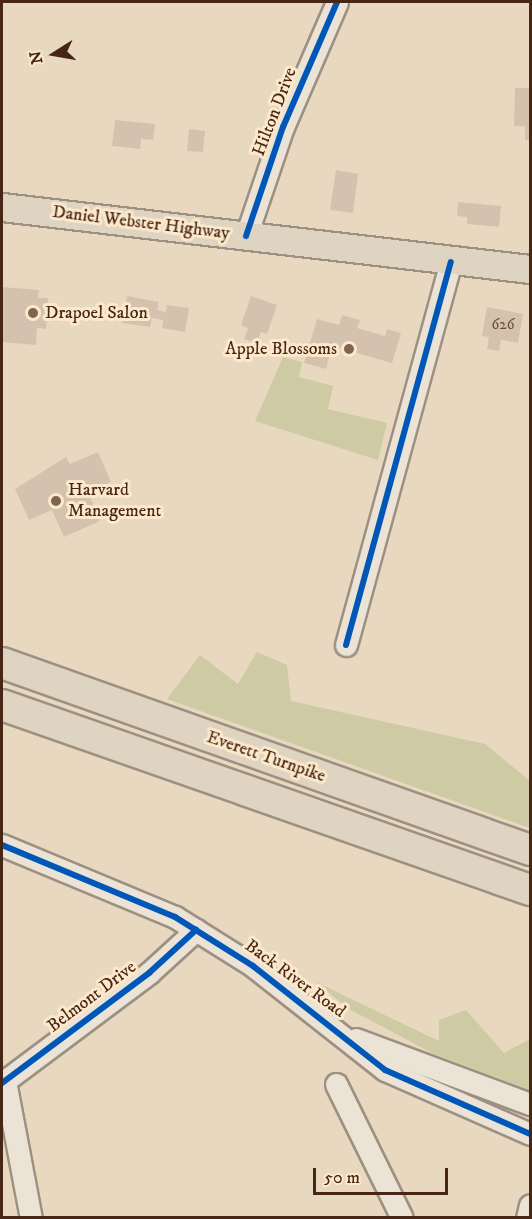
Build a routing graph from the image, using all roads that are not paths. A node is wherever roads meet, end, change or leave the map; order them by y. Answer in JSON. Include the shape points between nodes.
{"nodes":[{"id":1,"x":337,"y":2,"type":"edge"},
{"id":2,"x":2,"y":207,"type":"edge"},
{"id":3,"x":246,"y":236,"type":"junction"},
{"id":4,"x":451,"y":262,"type":"junction"},
{"id":5,"x":531,"y":269,"type":"edge"},
{"id":6,"x":346,"y":645,"type":"dead end"},
{"id":7,"x":2,"y":663,"type":"edge"},
{"id":8,"x":2,"y":705,"type":"edge"},
{"id":9,"x":2,"y":845,"type":"edge"},
{"id":10,"x":531,"y":850,"type":"edge"},
{"id":11,"x":531,"y":890,"type":"edge"},
{"id":12,"x":196,"y":930,"type":"junction"},
{"id":13,"x":347,"y":1035,"type":"junction"},
{"id":14,"x":3,"y":1082,"type":"edge"},
{"id":15,"x":336,"y":1084,"type":"dead end"},
{"id":16,"x":531,"y":1104,"type":"edge"},
{"id":17,"x":531,"y":1134,"type":"edge"},
{"id":18,"x":531,"y":1204,"type":"edge"},
{"id":19,"x":31,"y":1218,"type":"edge"},
{"id":20,"x":402,"y":1218,"type":"edge"},
{"id":21,"x":527,"y":1218,"type":"edge"}],
"edges":[{"from":1,"to":3,"type":"street","name":"Hilton Drive"},
{"from":2,"to":3,"type":"main road","name":"Daniel Webster Highway"},
{"from":3,"to":4,"type":"main road","name":"Daniel Webster Highway"},
{"from":4,"to":5,"type":"main road","name":"Daniel Webster Highway"},
{"from":4,"to":6,"type":"street"},
{"from":7,"to":10,"type":"highway","name":"Everett Turnpike"},
{"from":8,"to":11,"type":"highway"},
{"from":9,"to":12,"type":"street","name":"Back River Road","via":[[133,896]]},
{"from":12,"to":13,"type":"street","name":"Back River Road"},
{"from":12,"to":14,"type":"street","name":"Belmont Drive","via":[[149,973]]},
{"from":13,"to":16,"type":"street","name":"Back River Road"},
{"from":13,"to":17,"type":"street","name":"Back River Road","via":[[385,1070]]},
{"from":14,"to":19,"type":"street"},
{"from":15,"to":20,"type":"street"},
{"from":18,"to":21,"type":"street"}]}
